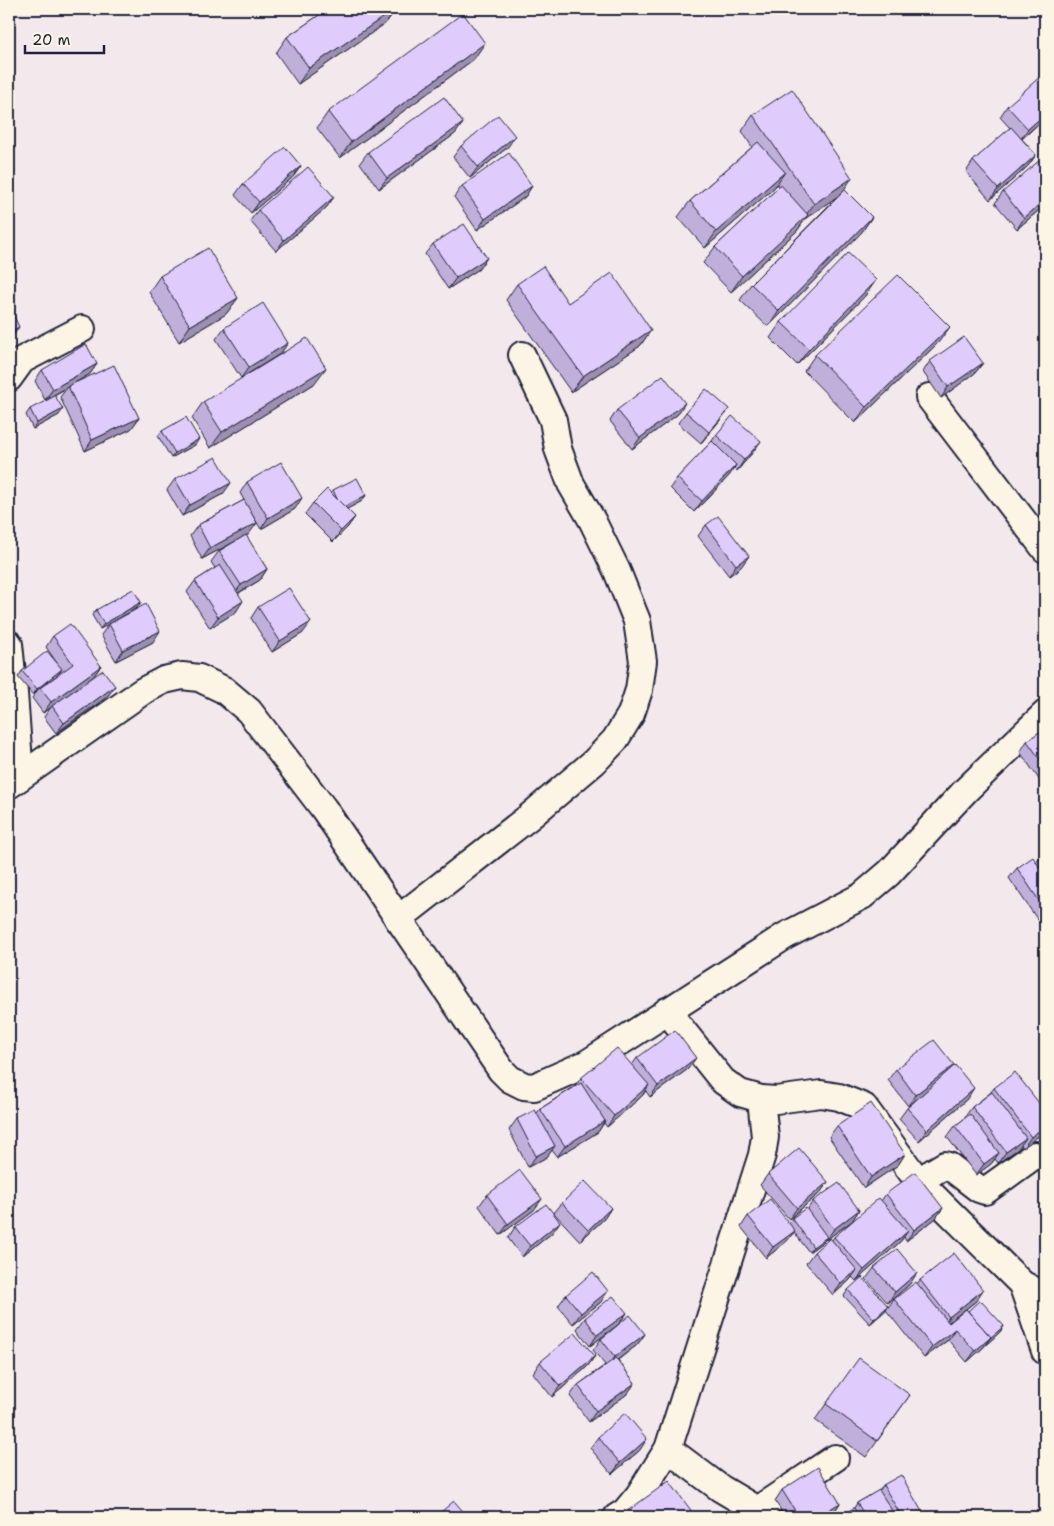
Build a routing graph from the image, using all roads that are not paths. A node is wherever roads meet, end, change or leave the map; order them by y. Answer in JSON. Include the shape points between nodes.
{"nodes":[{"id":1,"x":82,"y":329,"type":"dead end"},
{"id":2,"x":522,"y":355,"type":"dead end"},
{"id":3,"x":9,"y":378,"type":"edge"},
{"id":4,"x":929,"y":396,"type":"dead end"},
{"id":5,"x":1045,"y":549,"type":"edge"},
{"id":6,"x":9,"y":644,"type":"edge"},
{"id":7,"x":1045,"y":714,"type":"edge"},
{"id":8,"x":14,"y":781,"type":"edge"},
{"id":9,"x":398,"y":919,"type":"junction"},
{"id":10,"x":667,"y":1011,"type":"junction"},
{"id":11,"x":761,"y":1099,"type":"junction"},
{"id":12,"x":1035,"y":1155,"type":"dead end"},
{"id":13,"x":918,"y":1181,"type":"junction"},
{"id":14,"x":1034,"y":1290,"type":"edge"},
{"id":15,"x":1045,"y":1351,"type":"edge"},
{"id":16,"x":668,"y":1448,"type":"junction"},
{"id":17,"x":835,"y":1458,"type":"dead end"},
{"id":18,"x":760,"y":1514,"type":"edge"},
{"id":19,"x":618,"y":1517,"type":"edge"}],
"edges":[{"from":1,"to":3,"type":"street","via":[[22,360]]},
{"from":2,"to":9,"type":"street","via":[[552,420],[558,449],[571,484],[617,571],[637,621],[643,661],[639,690],[615,740],[594,762]]},
{"from":4,"to":5,"type":"street"},
{"from":6,"to":8,"type":"street","via":[[14,692]]},
{"from":7,"to":10,"type":"street","via":[[871,889],[785,936]]},
{"from":8,"to":9,"type":"street","via":[[143,691],[164,680],[182,676],[200,678],[224,690],[249,711],[324,809]]},
{"from":9,"to":10,"type":"street","via":[[501,1070],[524,1086],[534,1087],[586,1064]]},
{"from":10,"to":11,"type":"street","via":[[723,1081],[740,1093]]},
{"from":11,"to":13,"type":"street","via":[[821,1094],[864,1107]]},
{"from":11,"to":16,"type":"street","via":[[765,1137],[762,1155]]},
{"from":12,"to":13,"type":"street","via":[[985,1191],[945,1165]]},
{"from":13,"to":14,"type":"street"},
{"from":14,"to":15,"type":"street"},
{"from":16,"to":18,"type":"street"},
{"from":16,"to":19,"type":"street","via":[[639,1495]]},
{"from":17,"to":18,"type":"street"}]}
